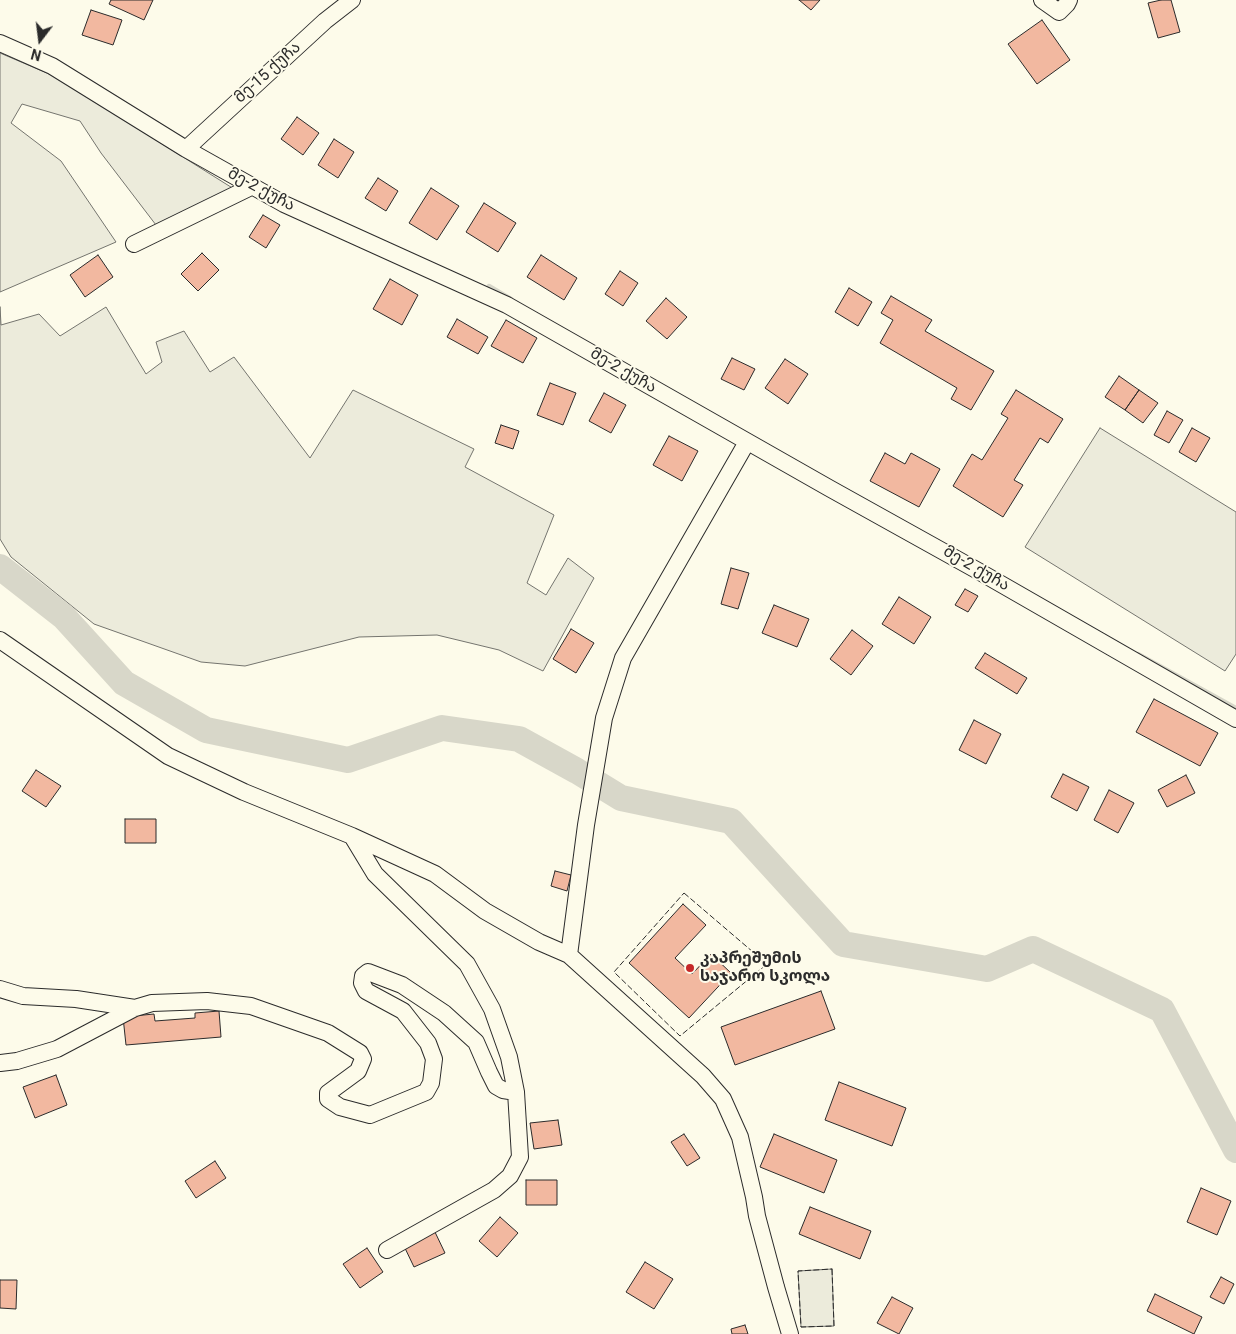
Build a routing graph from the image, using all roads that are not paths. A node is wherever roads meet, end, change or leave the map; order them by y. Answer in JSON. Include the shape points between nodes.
{"nodes":[{"id":1,"x":352,"y":0,"type":"edge"},
{"id":2,"x":1042,"y":0,"type":"edge"},
{"id":3,"x":1069,"y":0,"type":"edge"},
{"id":4,"x":0,"y":43,"type":"edge"},
{"id":5,"x":186,"y":149,"type":"junction"},
{"id":6,"x":253,"y":186,"type":"junction"},
{"id":7,"x":134,"y":244,"type":"dead end"},
{"id":8,"x":747,"y":442,"type":"junction"},
{"id":9,"x":0,"y":640,"type":"edge"},
{"id":10,"x":1236,"y":719,"type":"edge"},
{"id":11,"x":352,"y":836,"type":"junction"},
{"id":12,"x":569,"y":955,"type":"junction"},
{"id":13,"x":0,"y":989,"type":"edge"},
{"id":14,"x":135,"y":1008,"type":"junction"},
{"id":15,"x":0,"y":1063,"type":"edge"},
{"id":16,"x":516,"y":1092,"type":"junction"},
{"id":17,"x":387,"y":1250,"type":"dead end"},
{"id":18,"x":790,"y":1334,"type":"edge"}],
"edges":[{"from":1,"to":5,"type":"street","name":"მე-15 ქუჩა"},
{"from":2,"to":3,"type":"street","via":[[1059,12]]},
{"from":4,"to":5,"type":"street","name":"მე-2 ქუჩა","via":[[52,66]]},
{"from":5,"to":6,"type":"street","name":"მე-2 ქუჩა"},
{"from":6,"to":7,"type":"street"},
{"from":6,"to":8,"type":"street","name":"მე-2 ქუჩა","via":[[284,204],[507,305]]},
{"from":8,"to":10,"type":"street","name":"მე-2 ქუჩა","via":[[922,538]]},
{"from":8,"to":12,"type":"street","via":[[623,658],[604,718]]},
{"from":9,"to":11,"type":"street","via":[[168,756],[244,792]]},
{"from":11,"to":12,"type":"street","via":[[435,874],[485,911],[538,942]]},
{"from":11,"to":16,"type":"street","via":[[375,874],[467,964],[492,1009],[509,1057]]},
{"from":12,"to":18,"type":"street","via":[[703,1076],[723,1100],[740,1137],[756,1216]]},
{"from":13,"to":14,"type":"street","via":[[23,996],[76,999]]},
{"from":14,"to":15,"type":"street","via":[[57,1049]]},
{"from":14,"to":16,"type":"street","via":[[152,1003],[207,1001],[251,1006],[328,1033],[360,1053],[363,1059],[358,1071],[328,1093],[328,1099],[340,1107],[370,1115],[426,1092],[431,1084],[434,1059],[428,1043],[403,1011],[366,991],[362,983],[368,972],[402,984],[444,1013],[476,1042],[496,1086]]},
{"from":16,"to":17,"type":"street","via":[[520,1157],[510,1176],[494,1190]]}]}
